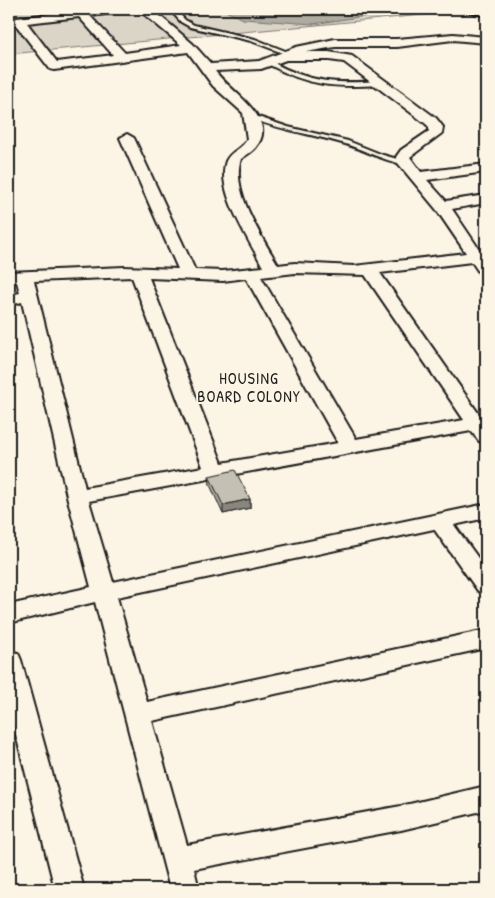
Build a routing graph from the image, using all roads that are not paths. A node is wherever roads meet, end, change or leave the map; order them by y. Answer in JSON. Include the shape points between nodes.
{"nodes":[{"id":1,"x":121,"y":9,"type":"edge"},
{"id":2,"x":143,"y":9,"type":"edge"},
{"id":3,"x":172,"y":9,"type":"edge"},
{"id":4,"x":461,"y":9,"type":"edge"},
{"id":5,"x":82,"y":13,"type":"junction"},
{"id":6,"x":486,"y":14,"type":"edge"},
{"id":7,"x":14,"y":22,"type":"edge"},
{"id":8,"x":486,"y":40,"type":"edge"},
{"id":9,"x":189,"y":48,"type":"junction"},
{"id":10,"x":288,"y":55,"type":"junction"},
{"id":11,"x":123,"y":58,"type":"junction"},
{"id":12,"x":270,"y":63,"type":"junction"},
{"id":13,"x":207,"y":68,"type":"junction"},
{"id":14,"x":379,"y":83,"type":"junction"},
{"id":15,"x":252,"y":117,"type":"junction"},
{"id":16,"x":127,"y":138,"type":"dead end"},
{"id":17,"x":404,"y":162,"type":"junction"},
{"id":18,"x":486,"y":168,"type":"edge"},
{"id":19,"x":417,"y":177,"type":"junction"},
{"id":20,"x":486,"y":199,"type":"edge"},
{"id":21,"x":442,"y":206,"type":"junction"},
{"id":22,"x":482,"y":257,"type":"edge"},
{"id":23,"x":273,"y":270,"type":"junction"},
{"id":24,"x":370,"y":270,"type":"junction"},
{"id":25,"x":486,"y":272,"type":"edge"},
{"id":26,"x":139,"y":274,"type":"junction"},
{"id":27,"x":251,"y":274,"type":"junction"},
{"id":28,"x":189,"y":275,"type":"junction"},
{"id":29,"x":16,"y":276,"type":"edge"},
{"id":30,"x":29,"y":296,"type":"junction"},
{"id":31,"x":9,"y":300,"type":"edge"},
{"id":32,"x":483,"y":428,"type":"edge"},
{"id":33,"x":350,"y":447,"type":"junction"},
{"id":34,"x":215,"y":471,"type":"junction"},
{"id":35,"x":77,"y":496,"type":"junction"},
{"id":36,"x":486,"y":510,"type":"edge"},
{"id":37,"x":439,"y":521,"type":"junction"},
{"id":38,"x":486,"y":585,"type":"edge"},
{"id":39,"x":104,"y":592,"type":"junction"},
{"id":40,"x":9,"y":614,"type":"edge"},
{"id":41,"x":486,"y":639,"type":"edge"},
{"id":42,"x":9,"y":660,"type":"edge"},
{"id":43,"x":137,"y":714,"type":"junction"},
{"id":44,"x":486,"y":798,"type":"edge"},
{"id":45,"x":178,"y":859,"type":"junction"},
{"id":46,"x":70,"y":889,"type":"edge"},
{"id":47,"x":185,"y":889,"type":"edge"}],
"edges":[{"from":1,"to":5,"type":"street"},
{"from":2,"to":9,"type":"street"},
{"from":3,"to":10,"type":"lane","via":[[192,26],[253,40]]},
{"from":4,"to":6,"type":"lane"},
{"from":5,"to":7,"type":"street"},
{"from":5,"to":11,"type":"street"},
{"from":7,"to":11,"type":"street","via":[[54,66]]},
{"from":8,"to":10,"type":"street","via":[[453,37],[397,43],[335,44],[314,46]]},
{"from":9,"to":11,"type":"street"},
{"from":9,"to":13,"type":"street"},
{"from":10,"to":12,"type":"street"},
{"from":10,"to":14,"type":"street","via":[[348,59]]},
{"from":12,"to":13,"type":"street"},
{"from":12,"to":14,"type":"lane","via":[[300,78],[327,85]]},
{"from":13,"to":15,"type":"street","via":[[219,85]]},
{"from":14,"to":17,"type":"street","via":[[422,113],[436,127],[435,133],[406,153]]},
{"from":15,"to":17,"type":"lane","via":[[273,126],[346,142],[390,161]]},
{"from":15,"to":23,"type":"street","via":[[255,140],[251,147],[237,155],[232,164],[232,178],[241,209]]},
{"from":16,"to":28,"type":"street"},
{"from":17,"to":19,"type":"street"},
{"from":18,"to":19,"type":"street"},
{"from":19,"to":21,"type":"street"},
{"from":20,"to":21,"type":"street"},
{"from":21,"to":22,"type":"street"},
{"from":22,"to":24,"type":"street"},
{"from":22,"to":25,"type":"street"},
{"from":23,"to":24,"type":"street"},
{"from":23,"to":27,"type":"street"},
{"from":24,"to":32,"type":"street"},
{"from":26,"to":28,"type":"street"},
{"from":26,"to":29,"type":"street"},
{"from":26,"to":34,"type":"street"},
{"from":27,"to":28,"type":"street"},
{"from":27,"to":33,"type":"street"},
{"from":29,"to":30,"type":"street"},
{"from":30,"to":31,"type":"street"},
{"from":30,"to":35,"type":"street"},
{"from":32,"to":33,"type":"street"},
{"from":33,"to":34,"type":"street"},
{"from":34,"to":35,"type":"street"},
{"from":35,"to":39,"type":"street"},
{"from":36,"to":37,"type":"street"},
{"from":37,"to":38,"type":"street"},
{"from":37,"to":39,"type":"street"},
{"from":39,"to":40,"type":"street"},
{"from":39,"to":43,"type":"street"},
{"from":41,"to":43,"type":"street"},
{"from":42,"to":46,"type":"street"},
{"from":43,"to":45,"type":"street"},
{"from":44,"to":45,"type":"street","via":[[401,818]]},
{"from":45,"to":47,"type":"street"}]}
